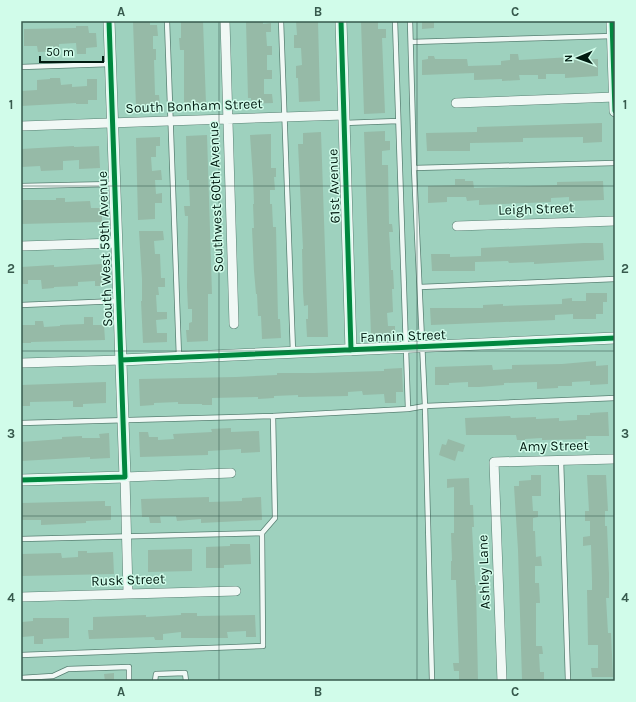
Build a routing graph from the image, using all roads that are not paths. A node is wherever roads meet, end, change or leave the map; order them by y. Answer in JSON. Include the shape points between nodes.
{"nodes":[{"id":1,"x":109,"y":21,"type":"edge"},
{"id":2,"x":167,"y":21,"type":"edge"},
{"id":3,"x":225,"y":21,"type":"edge"},
{"id":4,"x":281,"y":21,"type":"edge"},
{"id":5,"x":341,"y":21,"type":"edge"},
{"id":6,"x":394,"y":21,"type":"edge"},
{"id":7,"x":410,"y":21,"type":"edge"},
{"id":8,"x":612,"y":21,"type":"edge"},
{"id":9,"x":614,"y":36,"type":"edge"},
{"id":10,"x":411,"y":42,"type":"junction"},
{"id":11,"x":111,"y":64,"type":"junction"},
{"id":12,"x":21,"y":67,"type":"edge"},
{"id":13,"x":615,"y":98,"type":"edge"},
{"id":14,"x":456,"y":103,"type":"dead end"},
{"id":15,"x":615,"y":111,"type":"edge"},
{"id":16,"x":283,"y":117,"type":"junction"},
{"id":17,"x":228,"y":119,"type":"junction"},
{"id":18,"x":344,"y":119,"type":"junction"},
{"id":19,"x":170,"y":121,"type":"junction"},
{"id":20,"x":398,"y":121,"type":"junction"},
{"id":21,"x":112,"y":123,"type":"junction"},
{"id":22,"x":21,"y":126,"type":"edge"},
{"id":23,"x":615,"y":163,"type":"edge"},
{"id":24,"x":414,"y":168,"type":"junction"},
{"id":25,"x":115,"y":184,"type":"junction"},
{"id":26,"x":21,"y":186,"type":"edge"},
{"id":27,"x":615,"y":221,"type":"edge"},
{"id":28,"x":457,"y":226,"type":"dead end"},
{"id":29,"x":117,"y":243,"type":"junction"},
{"id":30,"x":21,"y":246,"type":"edge"},
{"id":31,"x":615,"y":279,"type":"edge"},
{"id":32,"x":420,"y":287,"type":"junction"},
{"id":33,"x":119,"y":301,"type":"junction"},
{"id":34,"x":21,"y":304,"type":"edge"},
{"id":35,"x":234,"y":324,"type":"dead end"},
{"id":36,"x":615,"y":338,"type":"edge"},
{"id":37,"x":406,"y":347,"type":"junction"},
{"id":38,"x":421,"y":347,"type":"junction"},
{"id":39,"x":351,"y":350,"type":"junction"},
{"id":40,"x":293,"y":352,"type":"junction"},
{"id":41,"x":179,"y":357,"type":"junction"},
{"id":42,"x":121,"y":360,"type":"junction"},
{"id":43,"x":21,"y":363,"type":"edge"},
{"id":44,"x":615,"y":398,"type":"edge"},
{"id":45,"x":425,"y":406,"type":"junction"},
{"id":46,"x":408,"y":409,"type":"junction"},
{"id":47,"x":273,"y":416,"type":"junction"},
{"id":48,"x":122,"y":419,"type":"junction"},
{"id":49,"x":21,"y":423,"type":"edge"},
{"id":50,"x":615,"y":459,"type":"edge"},
{"id":51,"x":561,"y":460,"type":"junction"},
{"id":52,"x":494,"y":462,"type":"joint"},
{"id":53,"x":231,"y":473,"type":"dead end"},
{"id":54,"x":125,"y":477,"type":"junction"},
{"id":55,"x":21,"y":480,"type":"edge"},
{"id":56,"x":262,"y":534,"type":"junction"},
{"id":57,"x":127,"y":536,"type":"junction"},
{"id":58,"x":21,"y":539,"type":"edge"},
{"id":59,"x":236,"y":591,"type":"dead end"},
{"id":60,"x":128,"y":593,"type":"junction"},
{"id":61,"x":21,"y":598,"type":"edge"},
{"id":62,"x":21,"y":655,"type":"edge"},
{"id":63,"x":21,"y":678,"type":"edge"},
{"id":64,"x":34,"y":679,"type":"edge"},
{"id":65,"x":129,"y":681,"type":"edge"},
{"id":66,"x":155,"y":681,"type":"edge"},
{"id":67,"x":186,"y":681,"type":"edge"},
{"id":68,"x":432,"y":681,"type":"edge"},
{"id":69,"x":502,"y":681,"type":"edge"},
{"id":70,"x":568,"y":681,"type":"edge"}],
"edges":[{"from":1,"to":11,"type":"street","name":"South West 59th Avenue"},
{"from":2,"to":19,"type":"lane"},
{"from":3,"to":17,"type":"street","name":"Southwest 60th Avenue"},
{"from":4,"to":16,"type":"lane"},
{"from":5,"to":18,"type":"street","name":"61st Avenue"},
{"from":6,"to":20,"type":"lane"},
{"from":7,"to":10,"type":"lane"},
{"from":8,"to":9,"type":"street"},
{"from":9,"to":10,"type":"lane"},
{"from":9,"to":13,"type":"street"},
{"from":10,"to":24,"type":"lane"},
{"from":11,"to":12,"type":"lane"},
{"from":11,"to":21,"type":"street","name":"South West 59th Avenue"},
{"from":13,"to":14,"type":"street"},
{"from":13,"to":15,"type":"street"},
{"from":16,"to":17,"type":"street","name":"South Bonham Street"},
{"from":16,"to":18,"type":"street","name":"South Bonham Street"},
{"from":16,"to":40,"type":"lane"},
{"from":17,"to":19,"type":"street","name":"South Bonham Street"},
{"from":17,"to":35,"type":"street","name":"Southwest 60th Avenue"},
{"from":18,"to":20,"type":"lane"},
{"from":18,"to":39,"type":"street","name":"61st Avenue"},
{"from":19,"to":21,"type":"street","name":"South Bonham Street"},
{"from":19,"to":41,"type":"lane"},
{"from":20,"to":37,"type":"lane"},
{"from":21,"to":22,"type":"street","name":"South Bonham Street"},
{"from":21,"to":25,"type":"street","name":"South West 59th Avenue"},
{"from":23,"to":24,"type":"lane"},
{"from":24,"to":32,"type":"lane"},
{"from":25,"to":26,"type":"lane"},
{"from":25,"to":29,"type":"street","name":"South West 59th Avenue"},
{"from":27,"to":28,"type":"street","name":"Leigh Street"},
{"from":29,"to":30,"type":"street"},
{"from":29,"to":33,"type":"street","name":"South West 59th Avenue"},
{"from":31,"to":32,"type":"lane"},
{"from":32,"to":38,"type":"lane"},
{"from":33,"to":34,"type":"lane"},
{"from":33,"to":42,"type":"street","name":"South West 59th Avenue"},
{"from":36,"to":38,"type":"street","name":"Fannin Street"},
{"from":37,"to":38,"type":"street","name":"Fannin Street"},
{"from":37,"to":39,"type":"street","name":"Fannin Street"},
{"from":37,"to":46,"type":"lane"},
{"from":38,"to":45,"type":"lane"},
{"from":39,"to":40,"type":"street","name":"Fannin Street"},
{"from":40,"to":41,"type":"street","name":"Fannin Street"},
{"from":41,"to":42,"type":"street","name":"Fannin Street"},
{"from":42,"to":43,"type":"street"},
{"from":42,"to":48,"type":"street","name":"South West 59th Avenue"},
{"from":44,"to":45,"type":"lane"},
{"from":45,"to":46,"type":"lane"},
{"from":45,"to":68,"type":"lane"},
{"from":46,"to":47,"type":"lane"},
{"from":47,"to":48,"type":"lane"},
{"from":47,"to":56,"type":"lane","via":[[275,518]]},
{"from":48,"to":49,"type":"lane"},
{"from":48,"to":54,"type":"street","name":"South West 59th Avenue"},
{"from":50,"to":51,"type":"street","name":"Amy Street"},
{"from":51,"to":52,"type":"street","name":"Amy Street"},
{"from":51,"to":70,"type":"lane"},
{"from":52,"to":69,"type":"street","name":"Ashley Lane"},
{"from":53,"to":54,"type":"street"},
{"from":54,"to":55,"type":"street"},
{"from":54,"to":57,"type":"street","name":"South West 59th Avenue"},
{"from":56,"to":57,"type":"lane"},
{"from":56,"to":62,"type":"lane","via":[[263,646]]},
{"from":57,"to":58,"type":"lane"},
{"from":57,"to":60,"type":"street","name":"South West 59th Avenue"},
{"from":59,"to":60,"type":"street","name":"Rusk Street"},
{"from":60,"to":61,"type":"street","name":"Rusk Street"},
{"from":63,"to":64,"type":"lane"},
{"from":64,"to":65,"type":"lane","via":[[53,676],[68,669],[129,667]]},
{"from":66,"to":67,"type":"lane","via":[[156,674],[185,673]]}]}
